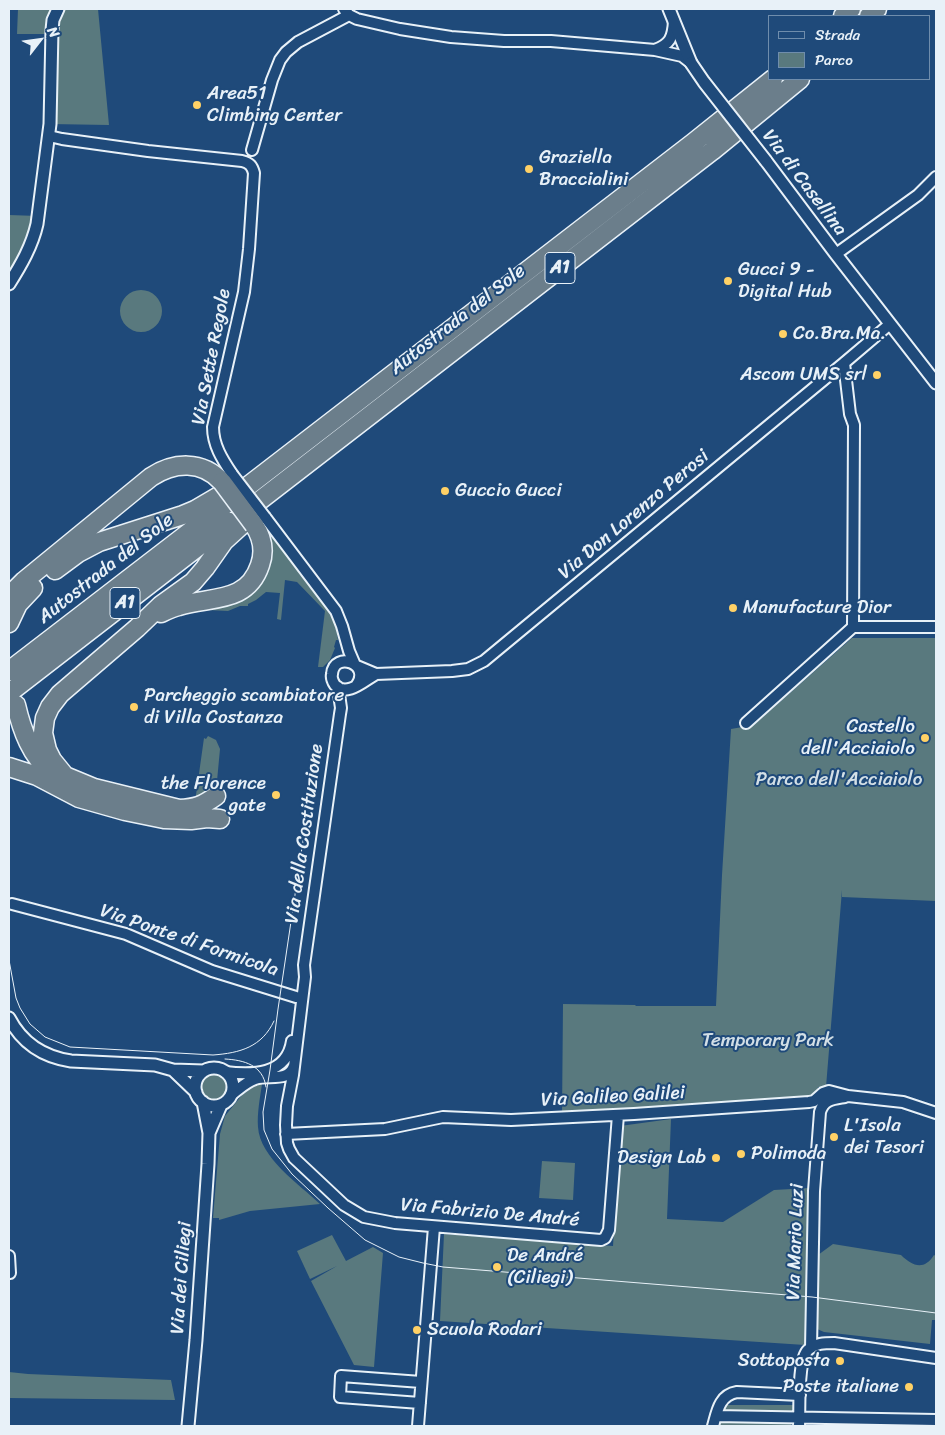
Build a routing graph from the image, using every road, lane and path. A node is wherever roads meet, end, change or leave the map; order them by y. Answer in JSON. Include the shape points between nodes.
{"nodes":[{"id":1,"x":58,"y":9,"type":"edge"},
{"id":2,"x":669,"y":9,"type":"edge"},
{"id":3,"x":346,"y":12,"type":"edge"},
{"id":4,"x":674,"y":21,"type":"junction"},
{"id":5,"x":655,"y":50,"type":"junction"},
{"id":6,"x":691,"y":63,"type":"junction"},
{"id":7,"x":772,"y":80,"type":"edge"},
{"id":8,"x":799,"y":80,"type":"edge"},
{"id":9,"x":49,"y":136,"type":"junction"},
{"id":10,"x":252,"y":150,"type":"dead end"},
{"id":11,"x":936,"y":177,"type":"edge"},
{"id":12,"x":836,"y":254,"type":"junction"},
{"id":13,"x":9,"y":284,"type":"edge"},
{"id":14,"x":890,"y":324,"type":"junction"},
{"id":15,"x":844,"y":363,"type":"junction"},
{"id":16,"x":936,"y":383,"type":"edge"},
{"id":17,"x":313,"y":448,"type":"junction"},
{"id":18,"x":233,"y":486,"type":"junction"},
{"id":19,"x":255,"y":514,"type":"junction"},
{"id":20,"x":9,"y":596,"type":"edge"},
{"id":21,"x":9,"y":624,"type":"edge"},
{"id":22,"x":853,"y":627,"type":"junction"},
{"id":23,"x":137,"y":628,"type":"junction"},
{"id":24,"x":936,"y":628,"type":"edge"},
{"id":25,"x":356,"y":665,"type":"junction"},
{"id":26,"x":9,"y":671,"type":"edge"},
{"id":27,"x":376,"y":674,"type":"junction"},
{"id":28,"x":338,"y":687,"type":"junction"},
{"id":29,"x":354,"y":687,"type":"junction"},
{"id":30,"x":12,"y":699,"type":"edge"},
{"id":31,"x":341,"y":708,"type":"junction"},
{"id":32,"x":746,"y":723,"type":"dead end"},
{"id":33,"x":9,"y":767,"type":"edge"},
{"id":34,"x":216,"y":796,"type":"dead end"},
{"id":35,"x":125,"y":811,"type":"junction"},
{"id":36,"x":220,"y":819,"type":"dead end"},
{"id":37,"x":12,"y":904,"type":"dead end"},
{"id":38,"x":304,"y":965,"type":"junction"},
{"id":39,"x":296,"y":997,"type":"junction"},
{"id":40,"x":9,"y":1018,"type":"edge"},
{"id":41,"x":294,"y":1066,"type":"junction"},
{"id":42,"x":173,"y":1070,"type":"junction"},
{"id":43,"x":204,"y":1072,"type":"junction"},
{"id":44,"x":224,"y":1072,"type":"junction"},
{"id":45,"x":276,"y":1077,"type":"junction"},
{"id":46,"x":196,"y":1092,"type":"junction"},
{"id":47,"x":231,"y":1095,"type":"junction"},
{"id":48,"x":848,"y":1096,"type":"junction"},
{"id":49,"x":288,"y":1101,"type":"junction"},
{"id":50,"x":203,"y":1102,"type":"junction"},
{"id":51,"x":221,"y":1105,"type":"junction"},
{"id":52,"x":936,"y":1114,"type":"edge"},
{"id":53,"x":618,"y":1115,"type":"junction"},
{"id":54,"x":209,"y":1133,"type":"junction"},
{"id":55,"x":286,"y":1134,"type":"junction"},
{"id":56,"x":434,"y":1227,"type":"junction"},
{"id":57,"x":9,"y":1256,"type":"edge"},
{"id":58,"x":9,"y":1273,"type":"edge"},
{"id":59,"x":811,"y":1348,"type":"junction"},
{"id":60,"x":936,"y":1358,"type":"edge"},
{"id":61,"x":422,"y":1382,"type":"junction"},
{"id":62,"x":800,"y":1395,"type":"junction"},
{"id":63,"x":420,"y":1403,"type":"junction"},
{"id":64,"x":936,"y":1420,"type":"edge"},
{"id":65,"x":714,"y":1421,"type":"edge"},
{"id":66,"x":800,"y":1422,"type":"edge"},
{"id":67,"x":188,"y":1426,"type":"edge"},
{"id":68,"x":418,"y":1426,"type":"edge"}],
"edges":[{"from":1,"to":9,"type":"street","via":[[52,34]]},
{"from":2,"to":4,"type":"street","name":"Via di Casellina"},
{"from":3,"to":5,"type":"street","via":[[357,19],[451,37]]},
{"from":3,"to":10,"type":"street","via":[[298,42],[280,60]]},
{"from":4,"to":5,"type":"street","via":[[668,43]]},
{"from":4,"to":6,"type":"street","name":"Via di Casellina"},
{"from":5,"to":6,"type":"street","via":[[682,56]]},
{"from":6,"to":12,"type":"street","name":"Via di Casellina","bridge":true},
{"from":7,"to":17,"type":"highway","name":"Autostrada del Sole","number":"A1"},
{"from":8,"to":17,"type":"highway","name":"Autostrada del Sole","number":"A1","via":[[712,151]]},
{"from":9,"to":13,"type":"street","via":[[34,236]]},
{"from":9,"to":18,"type":"street","name":"Via Sette Regole","via":[[250,164],[254,173],[244,292],[213,427],[218,451]]},
{"from":11,"to":12,"type":"street","name":"Via di Casellina","via":[[918,195]]},
{"from":12,"to":14,"type":"street"},
{"from":14,"to":15,"type":"street","name":"Via Don Lorenzo Perosi"},
{"from":14,"to":16,"type":"street"},
{"from":15,"to":22,"type":"street","via":[[854,425]]},
{"from":15,"to":27,"type":"street","name":"Via Don Lorenzo Perosi","via":[[484,661],[463,670]]},
{"from":17,"to":18,"type":"highway","name":"Autostrada del Sole","number":"A1"},
{"from":17,"to":19,"type":"highway","name":"Autostrada del Sole","number":"A1"},
{"from":18,"to":19,"type":"highway","bridge":true},
{"from":18,"to":20,"type":"highway","via":[[191,465],[159,472]]},
{"from":18,"to":21,"type":"highway","via":[[195,510],[115,536],[78,553],[27,594],[15,609]]},
{"from":18,"to":26,"type":"highway","name":"Autostrada del Sole","number":"A1"},
{"from":19,"to":23,"type":"highway","via":[[224,541],[199,576]]},
{"from":19,"to":23,"type":"highway","via":[[262,554],[250,584],[232,595],[170,609]]},
{"from":19,"to":25,"type":"street","via":[[336,611]]},
{"from":19,"to":30,"type":"highway","name":"Autostrada del Sole","number":"A1"},
{"from":22,"to":24,"type":"street"},
{"from":22,"to":32,"type":"street"},
{"from":23,"to":34,"type":"highway","via":[[55,699],[43,724],[47,750],[66,776],[94,788],[179,809],[203,806]]},
{"from":25,"to":27,"type":"street","name":"Via Don Lorenzo Perosi"},
{"from":25,"to":28,"type":"street","via":[[343,661],[337,664],[332,679]]},
{"from":25,"to":29,"type":"street","via":[[360,677]]},
{"from":27,"to":29,"type":"street","name":"Via Don Lorenzo Perosi"},
{"from":28,"to":29,"type":"street","via":[[344,690]]},
{"from":28,"to":31,"type":"street","name":"Via della Costituzione"},
{"from":29,"to":31,"type":"street","name":"Via della Costituzione"},
{"from":30,"to":35,"type":"highway","via":[[27,740],[45,767],[80,794]]},
{"from":31,"to":38,"type":"street","name":"Via della Costituzione"},
{"from":33,"to":35,"type":"highway","via":[[36,776],[79,798]]},
{"from":35,"to":36,"type":"highway","via":[[164,820]]},
{"from":37,"to":39,"type":"street","name":"Via Ponte di Formicola","via":[[126,934],[212,971]]},
{"from":38,"to":39,"type":"street","name":"Via della Costituzione"},
{"from":38,"to":41,"type":"street","name":"Via della Costituzione"},
{"from":39,"to":44,"type":"street","name":"Via della Costituzione","via":[[291,1046],[284,1059],[270,1070],[249,1074]]},
{"from":40,"to":42,"type":"street","via":[[28,1043],[54,1057],[155,1065]]},
{"from":41,"to":45,"type":"street","name":"Via dei Ciliegi","via":[[290,1074]]},
{"from":41,"to":49,"type":"street","name":"Via della Costituzione"},
{"from":42,"to":43,"type":"street"},
{"from":42,"to":46,"type":"street","name":"Via dei Ciliegi"},
{"from":43,"to":44,"type":"street","via":[[214,1069]]},
{"from":43,"to":46,"type":"street","via":[[197,1079]]},
{"from":44,"to":47,"type":"street","via":[[232,1082]]},
{"from":45,"to":47,"type":"street","name":"Via dei Ciliegi","via":[[254,1079]]},
{"from":45,"to":49,"type":"street","via":[[286,1087]]},
{"from":46,"to":50,"type":"street","name":"Via dei Ciliegi"},
{"from":47,"to":51,"type":"street","name":"Via dei Ciliegi"},
{"from":48,"to":52,"type":"street","name":"Via Galileo Galilei","via":[[903,1102]]},
{"from":48,"to":53,"type":"street","name":"Via Galileo Galilei","via":[[827,1092],[809,1102]]},
{"from":48,"to":59,"type":"street","name":"Via Mario Luzi","via":[[831,1098],[820,1111],[814,1191]]},
{"from":49,"to":55,"type":"street","name":"Via della Costituzione"},
{"from":50,"to":51,"type":"street"},
{"from":50,"to":54,"type":"street","name":"Via dei Ciliegi"},
{"from":51,"to":54,"type":"street","name":"Via dei Ciliegi"},
{"from":53,"to":55,"type":"street","name":"Via Galileo Galilei","via":[[511,1120],[443,1117],[385,1129]]},
{"from":53,"to":56,"type":"street","name":"Via Fabrizio De André","via":[[610,1223],[606,1238]]},
{"from":54,"to":67,"type":"street","name":"Via dei Ciliegi"},
{"from":55,"to":56,"type":"street","name":"Via Fabrizio De André","via":[[288,1148],[294,1158],[352,1211],[373,1220]]},
{"from":56,"to":61,"type":"street"},
{"from":57,"to":58,"type":"street"},
{"from":59,"to":60,"type":"street","via":[[834,1343]]},
{"from":59,"to":62,"type":"street","via":[[802,1364]]},
{"from":61,"to":63,"type":"street"},
{"from":61,"to":63,"type":"street","via":[[342,1376],[340,1392],[340,1397]]},
{"from":62,"to":65,"type":"street","via":[[734,1392],[721,1401]]},
{"from":62,"to":66,"type":"street"},
{"from":63,"to":68,"type":"street"},
{"from":64,"to":66,"type":"street"},
{"from":65,"to":66,"type":"street"}]}
